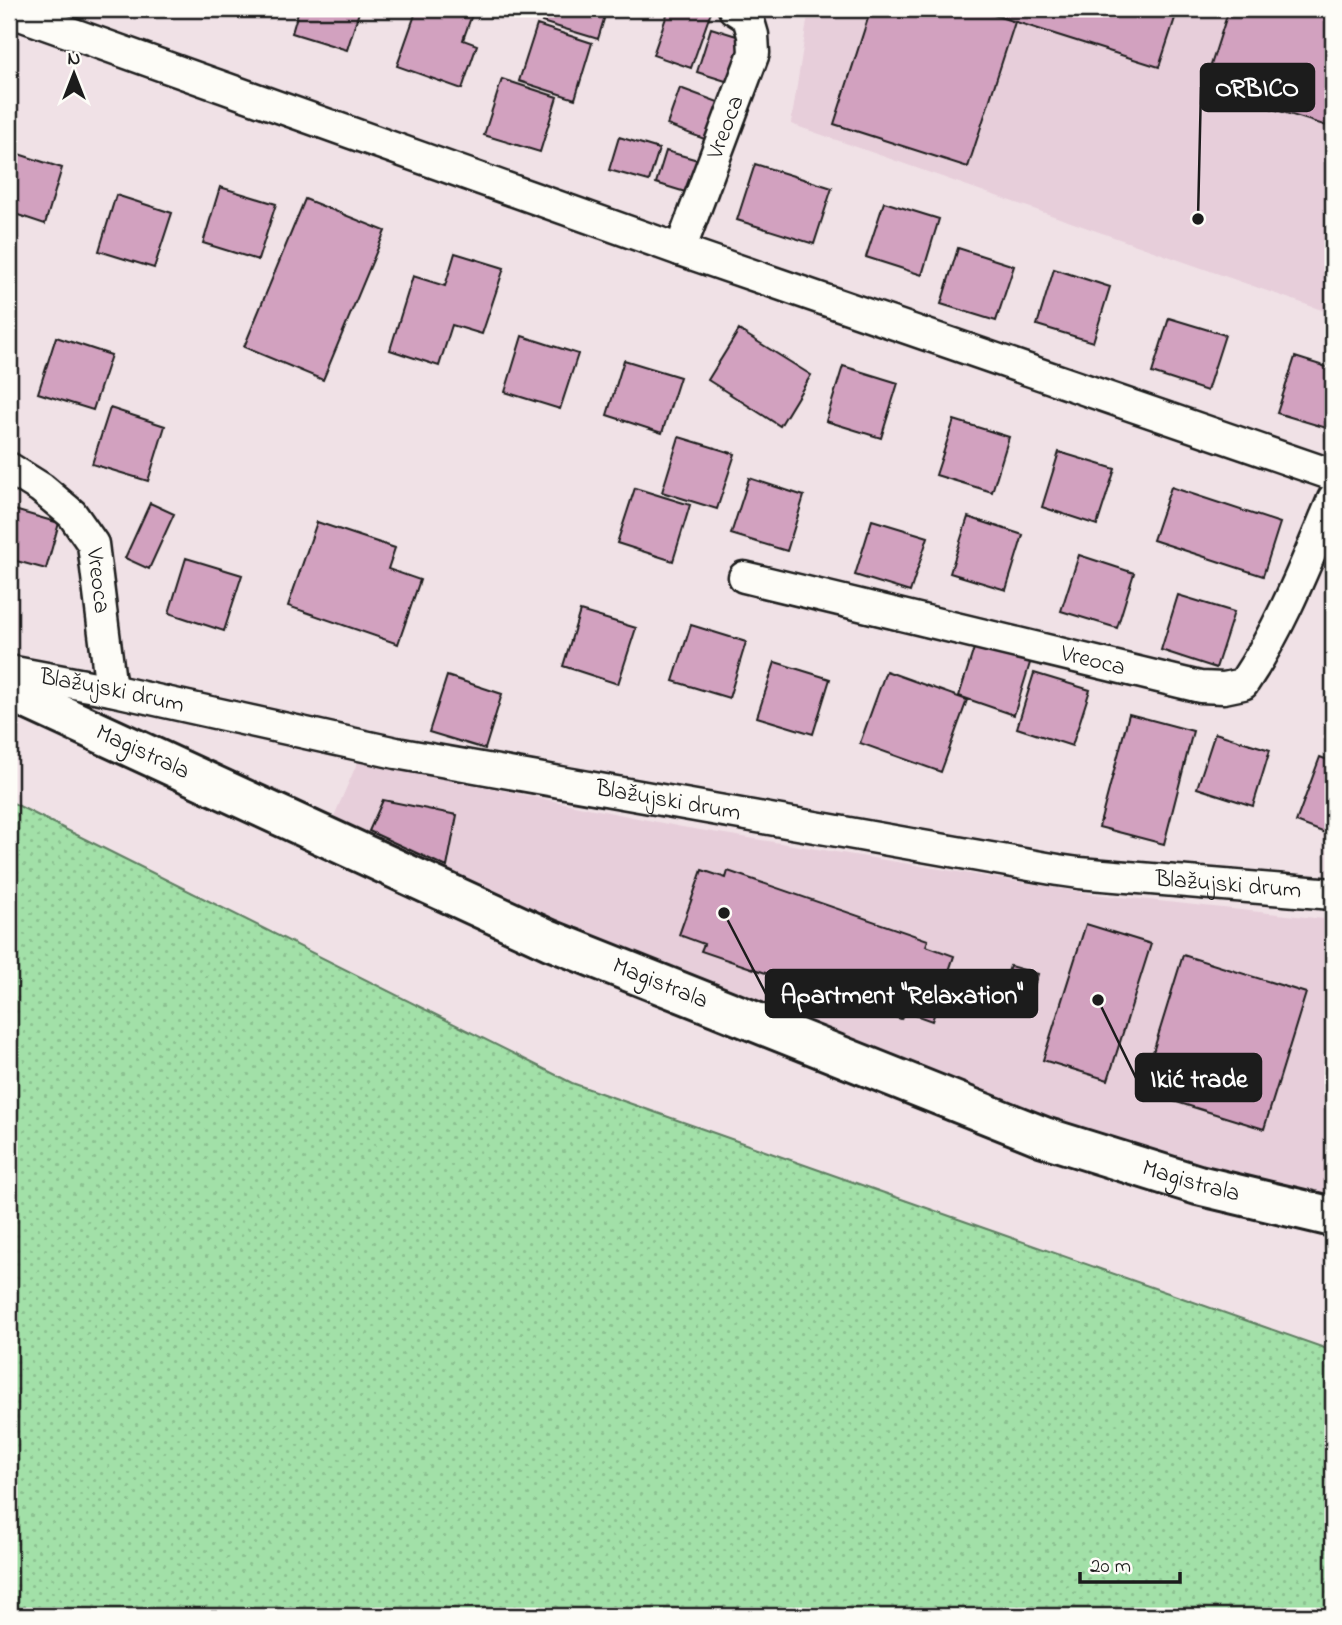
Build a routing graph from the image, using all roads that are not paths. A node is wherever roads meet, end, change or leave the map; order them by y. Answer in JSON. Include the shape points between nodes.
{"nodes":[{"id":1,"x":734,"y":9,"type":"edge"},
{"id":2,"x":9,"y":11,"type":"edge"},
{"id":3,"x":680,"y":250,"type":"junction"},
{"id":4,"x":9,"y":468,"type":"edge"},
{"id":5,"x":1333,"y":475,"type":"edge"},
{"id":6,"x":1333,"y":499,"type":"edge"},
{"id":7,"x":744,"y":577,"type":"dead end"},
{"id":8,"x":9,"y":671,"type":"edge"},
{"id":9,"x":111,"y":690,"type":"junction"},
{"id":10,"x":9,"y":691,"type":"edge"},
{"id":11,"x":1333,"y":894,"type":"edge"},
{"id":12,"x":1333,"y":1217,"type":"edge"}],
"edges":[{"from":1,"to":3,"type":"street","name":"Vreoca","via":[[748,18],[754,53]]},
{"from":2,"to":3,"type":"street"},
{"from":3,"to":5,"type":"street"},
{"from":4,"to":9,"type":"street","name":"Vreoca","via":[[72,514],[93,544]]},
{"from":6,"to":7,"type":"street","name":"Vreoca","via":[[1260,659],[1243,684],[1224,688],[1200,687]]},
{"from":8,"to":9,"type":"street","name":"Blažujski drum"},
{"from":9,"to":11,"type":"street","name":"Blažujski drum","via":[[396,752],[1069,872]]},
{"from":10,"to":12,"type":"main road","name":"Magistrala","via":[[550,940],[1031,1132],[1198,1185]]}]}
